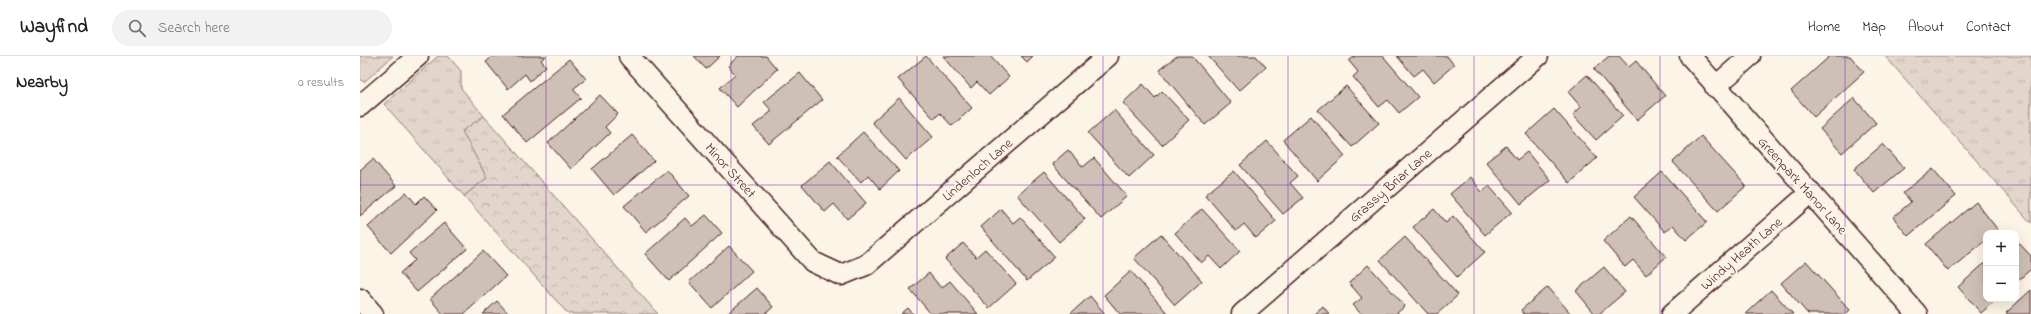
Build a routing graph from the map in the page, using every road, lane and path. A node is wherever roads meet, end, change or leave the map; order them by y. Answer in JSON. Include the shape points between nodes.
{"nodes":[{"id":1,"x":418,"y":56,"type":"edge"},
{"id":2,"x":629,"y":56,"type":"edge"},
{"id":3,"x":1108,"y":56,"type":"edge"},
{"id":4,"x":1538,"y":56,"type":"edge"},
{"id":5,"x":1690,"y":56,"type":"edge"},
{"id":6,"x":1750,"y":56,"type":"edge"},
{"id":7,"x":1715,"y":87,"type":"junction"},
{"id":8,"x":360,"y":106,"type":"edge"},
{"id":9,"x":1811,"y":192,"type":"junction"},
{"id":10,"x":842,"y":274,"type":"joint"},
{"id":11,"x":360,"y":299,"type":"edge"},
{"id":12,"x":374,"y":314,"type":"edge"},
{"id":13,"x":1242,"y":314,"type":"edge"},
{"id":14,"x":1672,"y":314,"type":"edge"},
{"id":15,"x":1917,"y":314,"type":"edge"}],
"edges":[{"from":1,"to":8,"type":"street"},
{"from":2,"to":10,"type":"street","name":"Minor Street","via":[[813,262]]},
{"from":3,"to":10,"type":"street","name":"Lindenloch Lane","via":[[866,265]]},
{"from":4,"to":13,"type":"street","name":"Grassy Briar Lane"},
{"from":5,"to":7,"type":"street","name":"Greenpark Manor Lane"},
{"from":6,"to":7,"type":"street"},
{"from":7,"to":9,"type":"street","name":"Greenpark Manor Lane"},
{"from":9,"to":14,"type":"street","name":"Windy Heath Lane"},
{"from":9,"to":15,"type":"street","name":"Greenpark Manor Lane"},
{"from":11,"to":12,"type":"street"}]}
